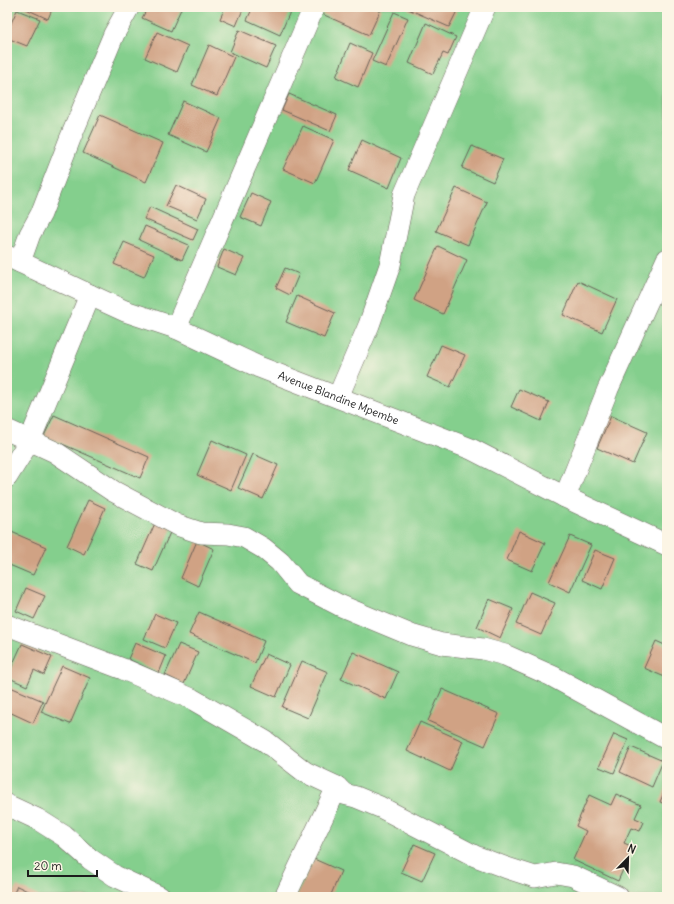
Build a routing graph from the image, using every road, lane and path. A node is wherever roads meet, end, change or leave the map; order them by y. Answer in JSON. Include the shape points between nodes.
{"nodes":[{"id":1,"x":129,"y":7,"type":"edge"},
{"id":2,"x":314,"y":7,"type":"edge"},
{"id":3,"x":485,"y":7,"type":"edge"},
{"id":4,"x":14,"y":259,"type":"edge"},
{"id":5,"x":667,"y":259,"type":"edge"},
{"id":6,"x":90,"y":295,"type":"junction"},
{"id":7,"x":176,"y":328,"type":"junction"},
{"id":8,"x":338,"y":397,"type":"junction"},
{"id":9,"x":7,"y":430,"type":"edge"},
{"id":10,"x":30,"y":440,"type":"junction"},
{"id":11,"x":7,"y":478,"type":"edge"},
{"id":12,"x":565,"y":497,"type":"junction"},
{"id":13,"x":667,"y":545,"type":"edge"},
{"id":14,"x":7,"y":625,"type":"edge"},
{"id":15,"x":667,"y":739,"type":"edge"},
{"id":16,"x":337,"y":787,"type":"junction"},
{"id":17,"x":7,"y":805,"type":"edge"},
{"id":18,"x":160,"y":897,"type":"edge"},
{"id":19,"x":285,"y":897,"type":"edge"},
{"id":20,"x":618,"y":897,"type":"edge"}],
"edges":[{"from":1,"to":4,"type":"street","via":[[114,34],[41,214]]},
{"from":2,"to":7,"type":"street"},
{"from":3,"to":8,"type":"street","via":[[404,195],[390,266],[369,325]]},
{"from":4,"to":6,"type":"street","name":"Avenue Blandine Mpembe"},
{"from":5,"to":12,"type":"street","via":[[608,389]]},
{"from":6,"to":7,"type":"street","name":"Avenue Blandine Mpembe","via":[[125,311]]},
{"from":6,"to":10,"type":"street"},
{"from":7,"to":8,"type":"street","name":"Avenue Blandine Mpembe","via":[[259,367]]},
{"from":8,"to":12,"type":"street","name":"Avenue Blandine Mpembe","via":[[471,449]]},
{"from":9,"to":10,"type":"street"},
{"from":10,"to":11,"type":"street"},
{"from":10,"to":15,"type":"street","via":[[55,452],[113,491],[177,525],[201,533],[244,537],[280,562],[298,584],[339,604],[410,635],[442,644],[483,649],[505,655],[552,676]]},
{"from":12,"to":13,"type":"street","name":"Avenue Blandine Mpembe"},
{"from":14,"to":16,"type":"street","via":[[123,669],[192,699],[265,741],[305,772]]},
{"from":16,"to":19,"type":"street"},
{"from":16,"to":20,"type":"street","via":[[344,794],[356,796],[380,807],[475,856],[535,877],[556,873],[573,876]]},
{"from":17,"to":18,"type":"street","via":[[37,819],[64,836],[90,860],[115,876]]}]}
